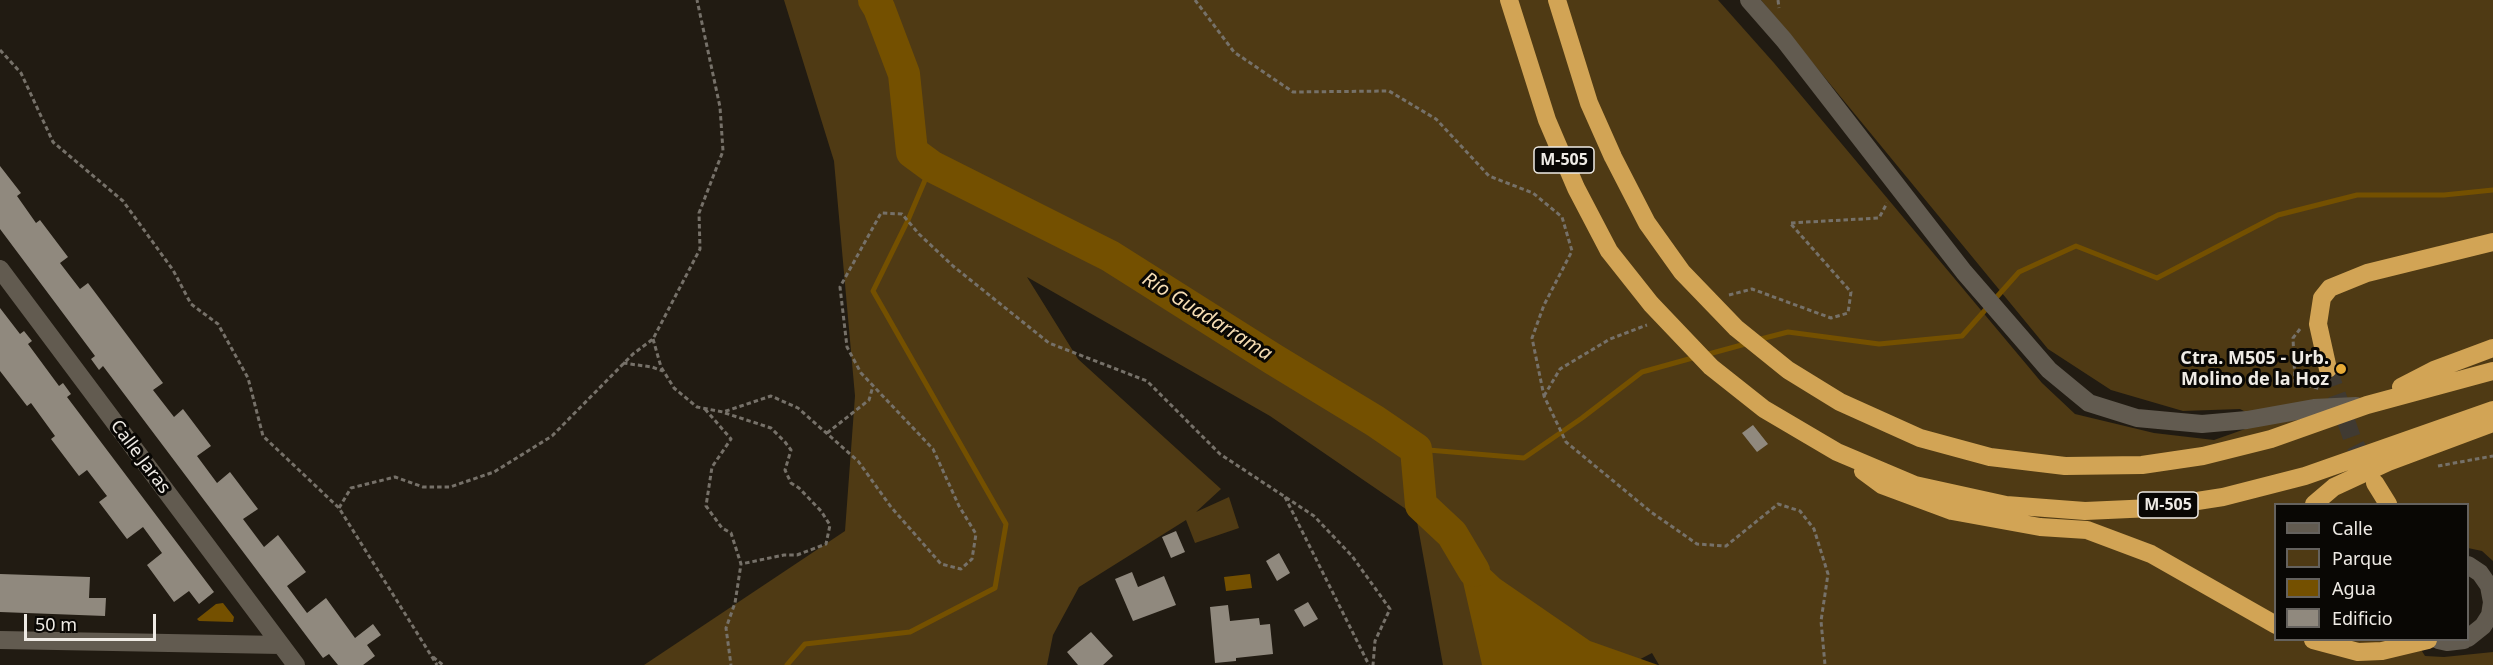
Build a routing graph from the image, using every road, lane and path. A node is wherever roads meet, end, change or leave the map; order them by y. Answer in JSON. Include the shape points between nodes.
{"nodes":[{"id":1,"x":697,"y":0,"type":"edge"},
{"id":2,"x":1194,"y":0,"type":"edge"},
{"id":3,"x":1509,"y":0,"type":"edge"},
{"id":4,"x":1557,"y":0,"type":"edge"},
{"id":5,"x":1749,"y":0,"type":"edge"},
{"id":6,"x":0,"y":50,"type":"edge"},
{"id":7,"x":1898,"y":186,"type":"junction"},
{"id":8,"x":2493,"y":242,"type":"edge"},
{"id":9,"x":2470,"y":249,"type":"junction"},
{"id":10,"x":2493,"y":253,"type":"edge"},
{"id":11,"x":0,"y":269,"type":"edge"},
{"id":12,"x":1727,"y":295,"type":"dead end"},
{"id":13,"x":1653,"y":323,"type":"dead end"},
{"id":14,"x":2318,"y":324,"type":"junction"},
{"id":15,"x":653,"y":339,"type":"junction"},
{"id":16,"x":2493,"y":348,"type":"edge"},
{"id":17,"x":624,"y":363,"type":"junction"},
{"id":18,"x":2328,"y":369,"type":"tunnel mouth"},
{"id":19,"x":2493,"y":371,"type":"edge"},
{"id":20,"x":664,"y":372,"type":"junction"},
{"id":21,"x":873,"y":386,"type":"junction"},
{"id":22,"x":1544,"y":396,"type":"junction"},
{"id":23,"x":2367,"y":405,"type":"junction"},
{"id":24,"x":705,"y":408,"type":"junction"},
{"id":25,"x":2314,"y":408,"type":"junction"},
{"id":26,"x":2493,"y":410,"type":"edge"},
{"id":27,"x":723,"y":412,"type":"junction"},
{"id":28,"x":2493,"y":423,"type":"edge"},
{"id":29,"x":826,"y":433,"type":"junction"},
{"id":30,"x":1837,"y":452,"type":"junction"},
{"id":31,"x":2493,"y":456,"type":"edge"},
{"id":32,"x":2438,"y":466,"type":"dead end"},
{"id":33,"x":2375,"y":483,"type":"tunnel mouth"},
{"id":34,"x":1285,"y":497,"type":"junction"},
{"id":35,"x":2315,"y":503,"type":"edge"},
{"id":36,"x":2387,"y":503,"type":"edge"},
{"id":37,"x":339,"y":508,"type":"junction"},
{"id":38,"x":741,"y":564,"type":"junction"},
{"id":39,"x":2469,"y":566,"type":"edge"},
{"id":40,"x":2493,"y":602,"type":"edge"},
{"id":41,"x":2274,"y":624,"type":"edge"},
{"id":42,"x":2469,"y":637,"type":"edge"},
{"id":43,"x":2469,"y":638,"type":"edge"},
{"id":44,"x":2493,"y":638,"type":"edge"},
{"id":45,"x":0,"y":640,"type":"edge"},
{"id":46,"x":2320,"y":641,"type":"edge"},
{"id":47,"x":2420,"y":641,"type":"edge"},
{"id":48,"x":281,"y":645,"type":"junction"},
{"id":49,"x":430,"y":655,"type":"junction"},
{"id":50,"x":296,"y":665,"type":"edge"},
{"id":51,"x":437,"y":665,"type":"edge"},
{"id":52,"x":443,"y":665,"type":"edge"},
{"id":53,"x":731,"y":665,"type":"edge"},
{"id":54,"x":1369,"y":665,"type":"edge"},
{"id":55,"x":1373,"y":665,"type":"edge"},
{"id":56,"x":1826,"y":665,"type":"edge"}],
"edges":[{"from":1,"to":15,"type":"path","via":[[720,107],[723,151],[699,213],[700,249]]},
{"from":2,"to":22,"type":"path","via":[[1234,52],[1293,92],[1389,91],[1436,119],[1488,176],[1533,193],[1562,217],[1572,251],[1532,338]]},
{"from":3,"to":30,"type":"highway","number":"M-505","via":[[1547,120],[1575,188],[1610,251],[1651,304],[1711,367],[1764,409]]},
{"from":4,"to":23,"type":"highway","number":"M-505","via":[[1589,103],[1647,223],[1682,272],[1736,328],[1788,370],[1840,402],[1920,438],[1990,457],[2065,466],[2142,465],[2203,456],[2271,439]]},
{"from":5,"to":7,"type":"street"},
{"from":6,"to":37,"type":"path","via":[[21,73],[53,142],[123,201],[173,270],[191,304],[218,324],[248,378],[263,436]]},
{"from":7,"to":12,"type":"path","via":[[1879,218],[1790,223],[1851,292],[1848,313],[1831,318],[1752,289]]},
{"from":7,"to":25,"type":"street","via":[[1964,272],[2049,370],[2089,403],[2137,418],[2202,423]]},
{"from":8,"to":9,"type":"highway"},
{"from":9,"to":10,"type":"highway"},
{"from":9,"to":14,"type":"highway","via":[[2341,282],[2322,297]]},
{"from":11,"to":48,"type":"street","name":"Calle Jaras"},
{"from":13,"to":22,"type":"path","via":[[1610,339],[1560,369]]},
{"from":14,"to":18,"type":"highway"},
{"from":14,"to":25,"type":"path","via":[[2303,325],[2293,338],[2295,382],[2321,389]]},
{"from":15,"to":17,"type":"path"},
{"from":15,"to":20,"type":"path"},
{"from":16,"to":23,"type":"highway","via":[[2434,370]]},
{"from":17,"to":20,"type":"path"},
{"from":17,"to":37,"type":"path","via":[[552,436],[494,472],[450,487],[423,487],[395,477],[351,488]]},
{"from":19,"to":23,"type":"highway","number":"M-505"},
{"from":20,"to":24,"type":"path","via":[[674,388],[697,407]]},
{"from":21,"to":29,"type":"path","via":[[869,400]]},
{"from":21,"to":29,"type":"path","via":[[933,449],[976,534],[972,559],[961,569],[941,564],[891,507],[858,461]]},
{"from":21,"to":34,"type":"path","via":[[847,347],[840,287],[881,213],[902,214],[953,266],[1048,343],[1148,381],[1220,454]]},
{"from":22,"to":56,"type":"path","via":[[1566,442],[1651,512],[1697,544],[1726,546],[1778,504],[1800,511],[1814,529],[1828,574],[1821,621]]},
{"from":23,"to":25,"type":"street"},
{"from":24,"to":27,"type":"path"},
{"from":24,"to":38,"type":"path","via":[[731,439],[712,466],[706,506],[722,528],[731,533]]},
{"from":26,"to":30,"type":"highway","number":"M-505","via":[[2305,476],[2223,497],[2152,508],[2085,511],[2006,505],[1915,485]]},
{"from":27,"to":29,"type":"path","via":[[771,396],[798,408]]},
{"from":27,"to":38,"type":"path","via":[[771,428],[785,442],[791,450],[785,470],[791,483],[816,505],[830,525],[826,544],[796,555]]},
{"from":28,"to":35,"type":"highway","via":[[2388,462],[2334,487]]},
{"from":30,"to":41,"type":"highway","number":"M-505","via":[[1882,485],[1952,511],[2040,527],[2087,530],[2151,554]]},
{"from":31,"to":32,"type":"path"},
{"from":33,"to":36,"type":"highway"},
{"from":34,"to":54,"type":"path"},
{"from":34,"to":55,"type":"path","via":[[1314,516],[1352,556],[1390,609],[1375,641]]},
{"from":37,"to":49,"type":"path"},
{"from":38,"to":53,"type":"path","via":[[735,603],[726,628]]},
{"from":39,"to":40,"type":"street","via":[[2485,579]]},
{"from":40,"to":42,"type":"street","via":[[2483,627]]},
{"from":43,"to":44,"type":"street"},
{"from":45,"to":48,"type":"street"},
{"from":46,"to":47,"type":"highway","via":[[2358,652],[2382,651]]},
{"from":48,"to":50,"type":"street","name":"Calle Jaras"},
{"from":49,"to":51,"type":"path"},
{"from":49,"to":52,"type":"path"}]}
